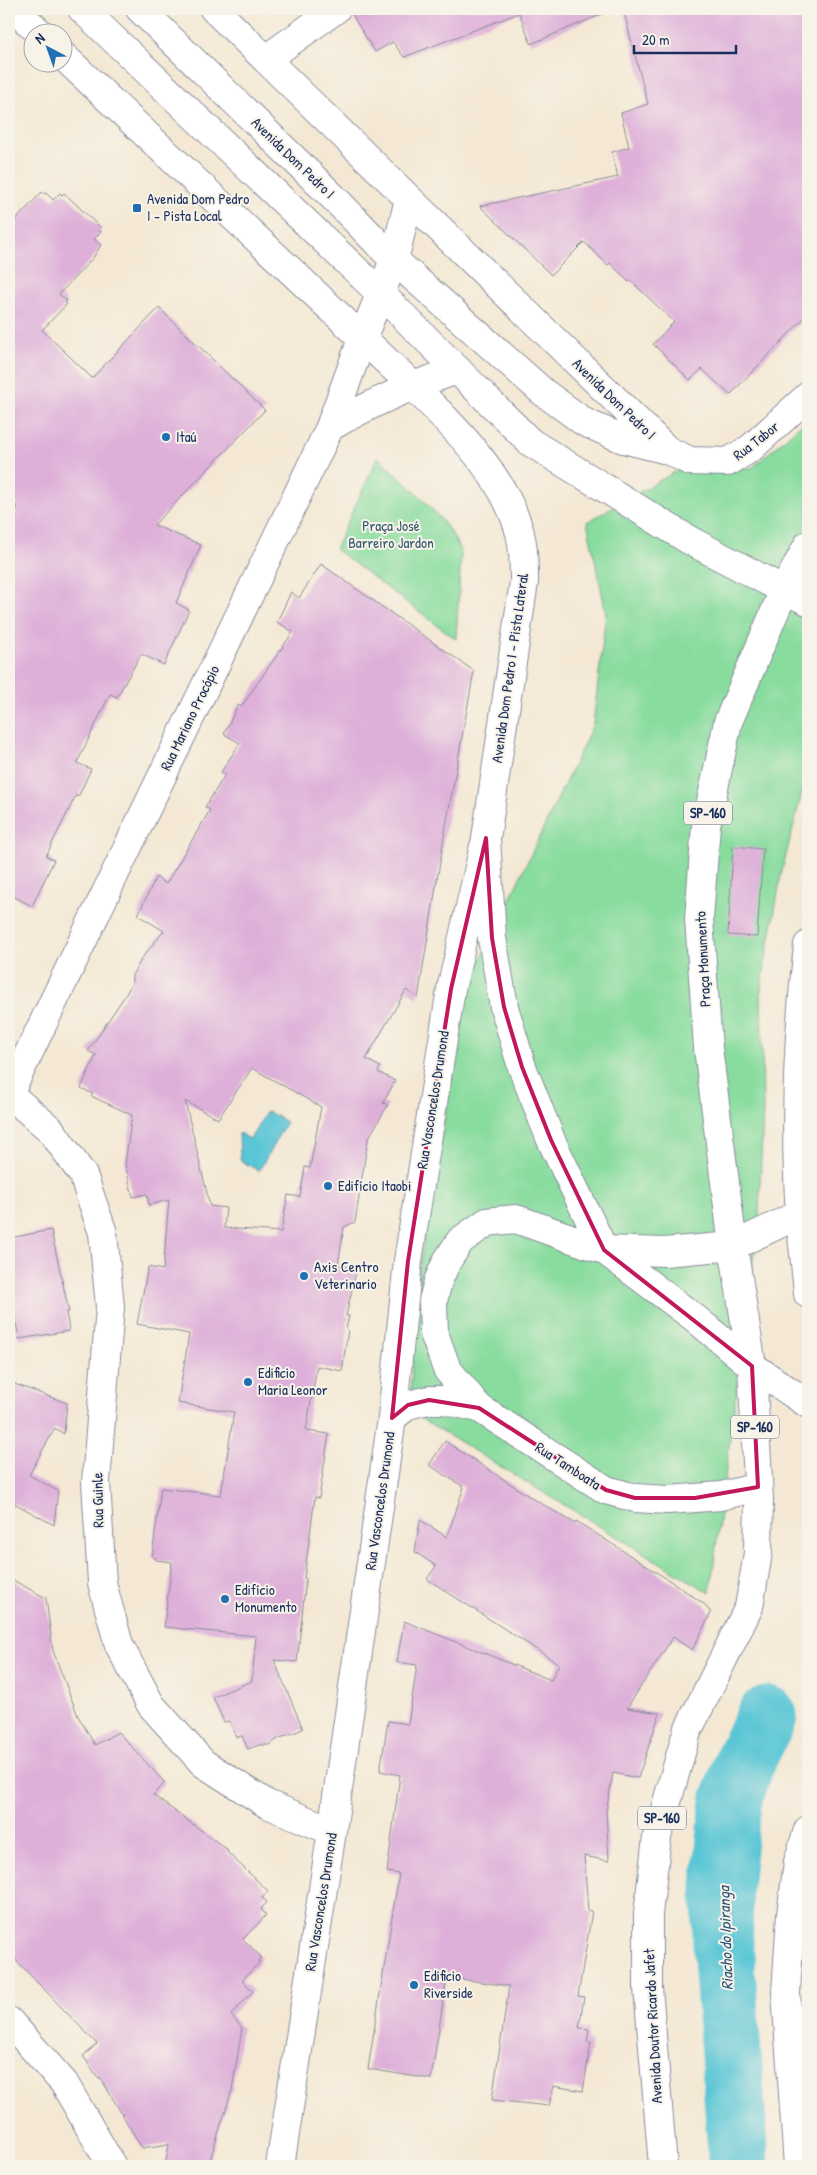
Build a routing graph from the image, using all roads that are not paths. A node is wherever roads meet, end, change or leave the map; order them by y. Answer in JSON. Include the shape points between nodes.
{"nodes":[{"id":1,"x":14,"y":9,"type":"edge"},
{"id":2,"x":82,"y":9,"type":"edge"},
{"id":3,"x":140,"y":9,"type":"edge"},
{"id":4,"x":214,"y":9,"type":"edge"},
{"id":5,"x":336,"y":9,"type":"edge"},
{"id":6,"x":28,"y":22,"type":"edge"},
{"id":7,"x":266,"y":60,"type":"junction"},
{"id":8,"x":72,"y":64,"type":"edge"},
{"id":9,"x":409,"y":199,"type":"junction"},
{"id":10,"x":394,"y":260,"type":"junction"},
{"id":11,"x":381,"y":294,"type":"junction"},
{"id":12,"x":362,"y":339,"type":"junction"},
{"id":13,"x":458,"y":370,"type":"junction"},
{"id":14,"x":412,"y":384,"type":"junction"},
{"id":15,"x":808,"y":396,"type":"edge"},
{"id":16,"x":330,"y":427,"type":"junction"},
{"id":17,"x":667,"y":450,"type":"junction"},
{"id":18,"x":808,"y":545,"type":"edge"},
{"id":19,"x":796,"y":596,"type":"edge"},
{"id":20,"x":486,"y":838,"type":"junction"},
{"id":21,"x":808,"y":945,"type":"edge"},
{"id":22,"x":9,"y":1094,"type":"edge"},
{"id":23,"x":800,"y":1214,"type":"junction"},
{"id":24,"x":733,"y":1246,"type":"junction"},
{"id":25,"x":604,"y":1250,"type":"junction"},
{"id":26,"x":808,"y":1294,"type":"edge"},
{"id":27,"x":752,"y":1366,"type":"junction"},
{"id":28,"x":808,"y":1404,"type":"edge"},
{"id":29,"x":479,"y":1408,"type":"junction"},
{"id":30,"x":392,"y":1418,"type":"junction"},
{"id":31,"x":758,"y":1487,"type":"junction"},
{"id":32,"x":808,"y":1830,"type":"edge"},
{"id":33,"x":332,"y":1831,"type":"junction"},
{"id":34,"x":9,"y":2021,"type":"edge"},
{"id":35,"x":112,"y":2166,"type":"edge"},
{"id":36,"x":280,"y":2166,"type":"edge"},
{"id":37,"x":663,"y":2166,"type":"edge"},
{"id":38,"x":798,"y":2166,"type":"edge"}],
"edges":[{"from":1,"to":6,"type":"main road"},
{"from":2,"to":11,"type":"main road"},
{"from":3,"to":10,"type":"main road","name":"Avenida Dom Pedro I"},
{"from":4,"to":7,"type":"main road","name":"Avenida Dom Pedro I"},
{"from":5,"to":7,"type":"main road"},
{"from":7,"to":9,"type":"main road","name":"Avenida Dom Pedro I"},
{"from":8,"to":12,"type":"main road"},
{"from":9,"to":10,"type":"main road","name":"Rua Mariano Procópio"},
{"from":9,"to":17,"type":"main road","name":"Avenida Dom Pedro I"},
{"from":10,"to":11,"type":"main road","name":"Rua Mariano Procópio"},
{"from":10,"to":17,"type":"main road","name":"Avenida Dom Pedro I","via":[[543,392],[584,422],[623,439]]},
{"from":11,"to":12,"type":"main road","name":"Rua Mariano Procópio"},
{"from":11,"to":13,"type":"main road"},
{"from":12,"to":14,"type":"main road"},
{"from":12,"to":16,"type":"main road","name":"Rua Mariano Procópio"},
{"from":13,"to":14,"type":"main road"},
{"from":13,"to":19,"type":"main road","via":[[530,442],[689,540]]},
{"from":14,"to":16,"type":"main road"},
{"from":14,"to":20,"type":"main road","name":"Avenida Dom Pedro I - Pista Lateral","via":[[473,450],[497,483],[520,533],[524,558],[522,603]]},
{"from":15,"to":17,"type":"main road","name":"Rua Tabor","via":[[751,448],[728,462],[690,461]]},
{"from":16,"to":22,"type":"main road","name":"Rua Mariano Procópio"},
{"from":18,"to":19,"type":"main road","number":"SP-160"},
{"from":19,"to":24,"type":"main road","name":"Praça Monumento","number":"SP-160","via":[[728,722],[705,834],[700,929],[708,1048]]},
{"from":20,"to":25,"type":"main road","via":[[492,938],[504,1007],[537,1107]]},
{"from":20,"to":30,"type":"main road","name":"Rua Vasconcelos Drumond","via":[[450,989],[408,1261]]},
{"from":21,"to":23,"type":"main road","via":[[802,1001],[798,1116]]},
{"from":22,"to":33,"type":"main road","name":"Rua Guinle","via":[[51,1130],[83,1174],[103,1233],[110,1307],[96,1482],[102,1582],[119,1645],[151,1705],[203,1763],[267,1804]]},
{"from":23,"to":24,"type":"main road"},
{"from":23,"to":26,"type":"main road"},
{"from":24,"to":25,"type":"main road","via":[[664,1252]]},
{"from":24,"to":27,"type":"main road","name":"Praça Monumento","number":"SP-160"},
{"from":25,"to":27,"type":"main road"},
{"from":25,"to":29,"type":"main road","via":[[516,1219],[487,1222],[460,1241],[438,1281],[433,1301],[434,1333],[447,1369]]},
{"from":27,"to":28,"type":"main road"},
{"from":27,"to":31,"type":"main road","name":"Avenida Doutor Ricardo Jafet","number":"SP-160"},
{"from":29,"to":30,"type":"main road","name":"Rua Tamboata","via":[[429,1400],[408,1405]]},
{"from":29,"to":31,"type":"main road","name":"Rua Tamboata","via":[[606,1490],[635,1498],[668,1500],[721,1496]]},
{"from":30,"to":33,"type":"main road","name":"Rua Vasconcelos Drumond"},
{"from":31,"to":37,"type":"main road","name":"Avenida Doutor Ricardo Jafet","number":"SP-160","via":[[758,1553],[749,1607],[687,1732],[657,1836],[648,1914],[648,1988]]},
{"from":32,"to":38,"type":"main road","via":[[798,1862],[792,1905],[786,1993]]},
{"from":33,"to":36,"type":"main road","name":"Rua Vasconcelos Drumond"},
{"from":34,"to":35,"type":"main road","via":[[64,2083]]}]}
